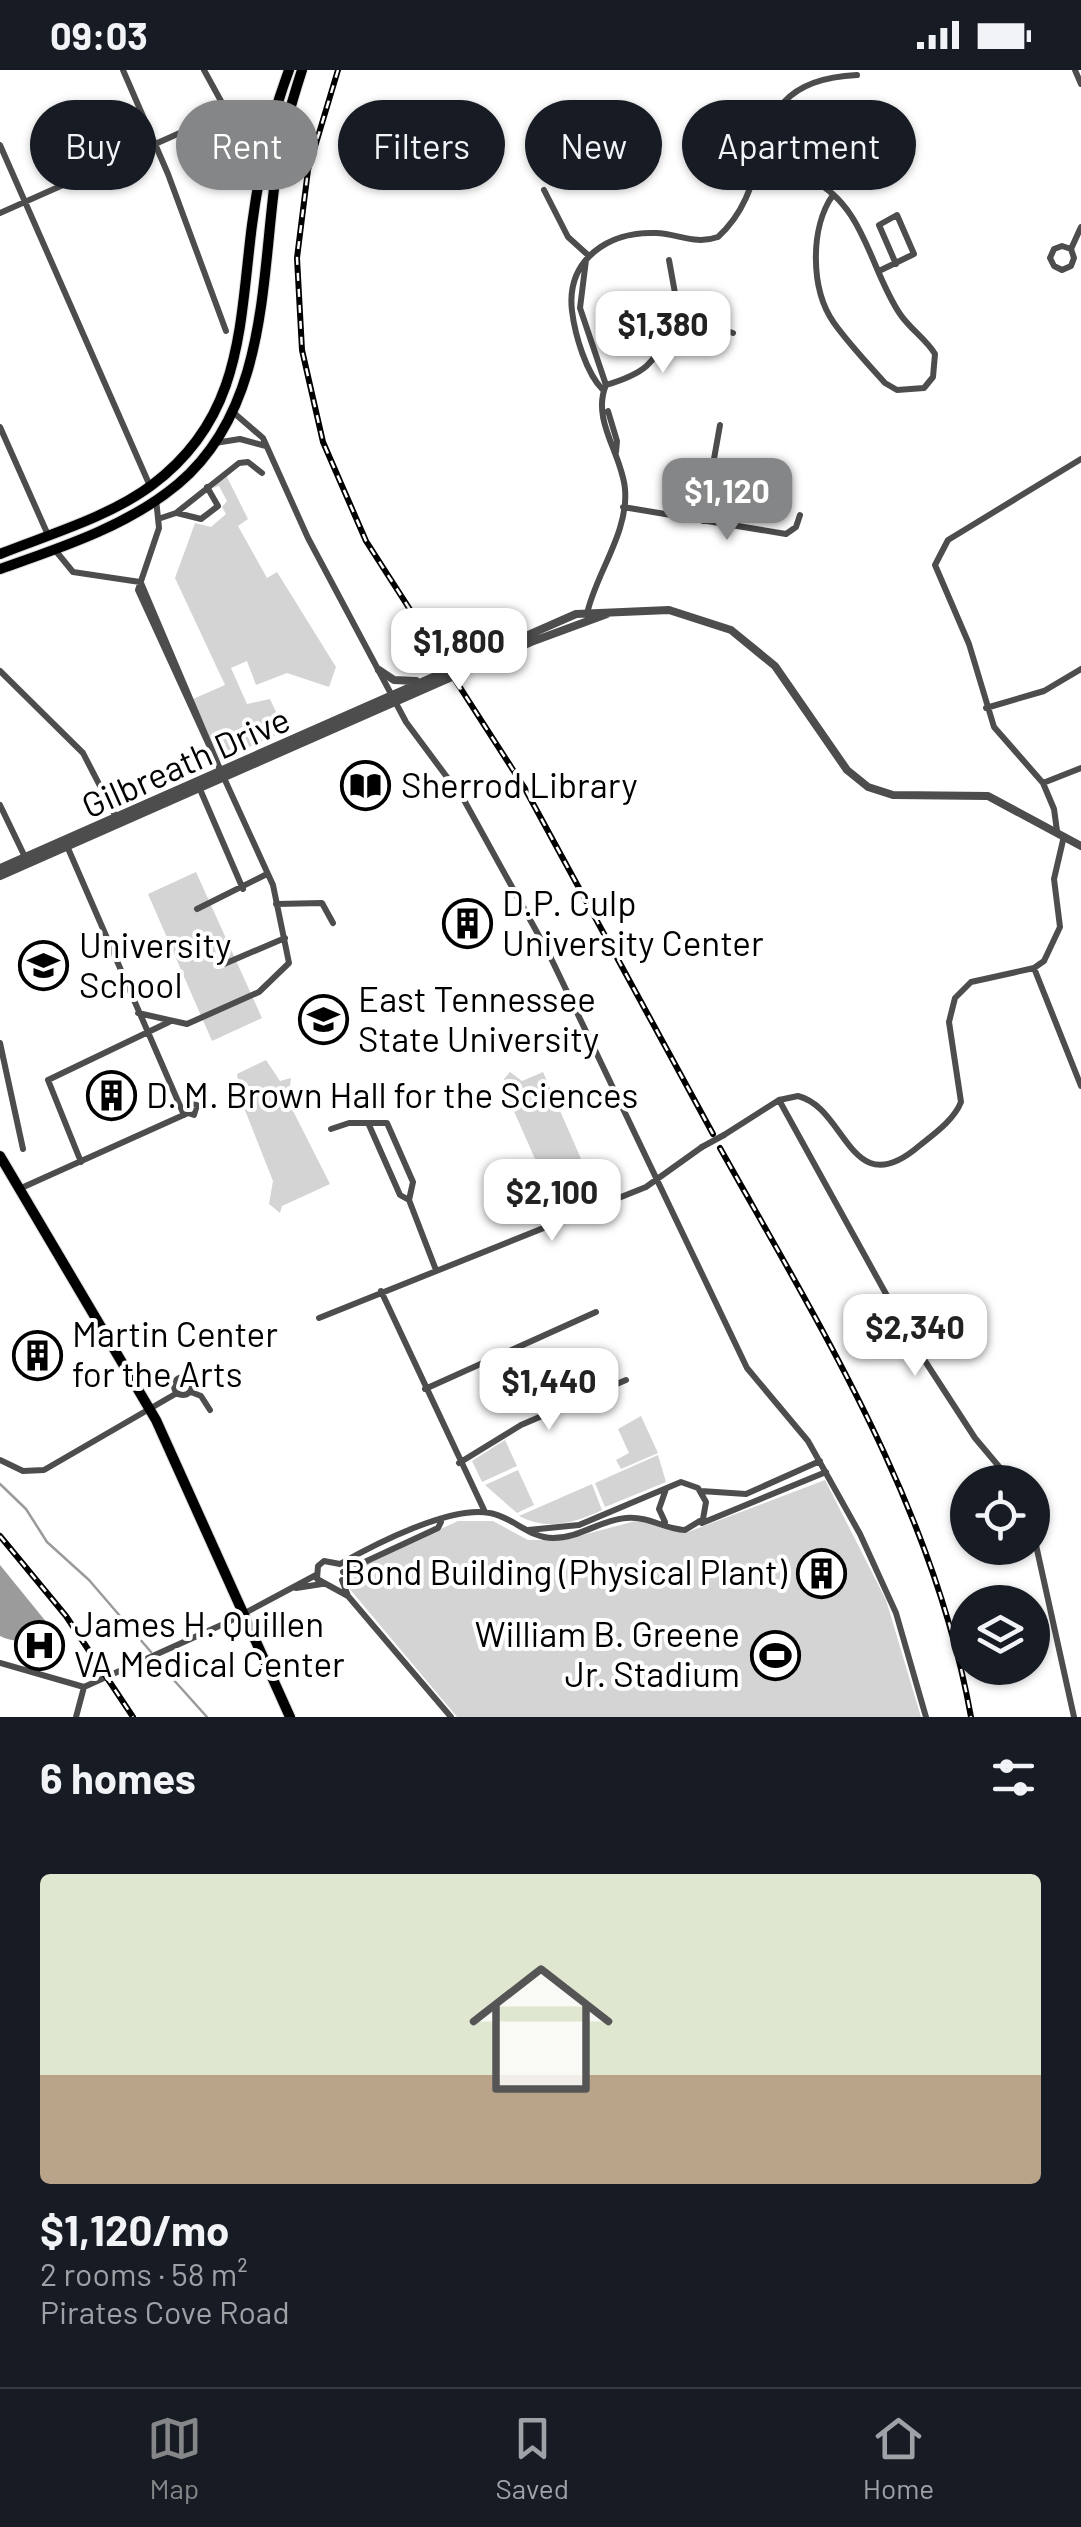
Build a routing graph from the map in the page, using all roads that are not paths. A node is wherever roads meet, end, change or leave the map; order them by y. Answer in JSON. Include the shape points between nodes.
{"nodes":[{"id":1,"x":123,"y":70,"type":"edge"},
{"id":2,"x":204,"y":70,"type":"edge"},
{"id":3,"x":289,"y":70,"type":"edge"},
{"id":4,"x":302,"y":70,"type":"edge"},
{"id":5,"x":1075,"y":70,"type":"edge"},
{"id":6,"x":857,"y":75,"type":"dead end"},
{"id":7,"x":1081,"y":84,"type":"edge"},
{"id":8,"x":136,"y":100,"type":"edge"},
{"id":9,"x":785,"y":100,"type":"edge"},
{"id":10,"x":156,"y":143,"type":"edge"},
{"id":11,"x":0,"y":145,"type":"edge"},
{"id":12,"x":156,"y":146,"type":"edge"},
{"id":13,"x":51,"y":190,"type":"edge"},
{"id":14,"x":544,"y":190,"type":"dead end"},
{"id":15,"x":747,"y":190,"type":"edge"},
{"id":16,"x":825,"y":190,"type":"edge"},
{"id":17,"x":832,"y":195,"type":"junction"},
{"id":18,"x":25,"y":202,"type":"junction"},
{"id":19,"x":0,"y":213,"type":"edge"},
{"id":20,"x":253,"y":222,"type":"junction"},
{"id":21,"x":270,"y":224,"type":"junction"},
{"id":22,"x":1081,"y":226,"type":"edge"},
{"id":23,"x":882,"y":230,"type":"junction"},
{"id":24,"x":864,"y":237,"type":"junction"},
{"id":25,"x":1070,"y":249,"type":"dead end"},
{"id":26,"x":588,"y":258,"type":"junction"},
{"id":27,"x":669,"y":260,"type":"dead end"},
{"id":28,"x":896,"y":264,"type":"junction"},
{"id":29,"x":879,"y":271,"type":"junction"},
{"id":30,"x":679,"y":315,"type":"junction"},
{"id":31,"x":226,"y":332,"type":"dead end"},
{"id":32,"x":734,"y":333,"type":"dead end"},
{"id":33,"x":603,"y":388,"type":"junction"},
{"id":34,"x":219,"y":406,"type":"junction"},
{"id":35,"x":234,"y":413,"type":"junction"},
{"id":36,"x":720,"y":425,"type":"dead end"},
{"id":37,"x":0,"y":427,"type":"edge"},
{"id":38,"x":215,"y":444,"type":"junction"},
{"id":39,"x":267,"y":447,"type":"junction"},
{"id":40,"x":1081,"y":459,"type":"edge"},
{"id":41,"x":262,"y":474,"type":"dead end"},
{"id":42,"x":150,"y":486,"type":"junction"},
{"id":43,"x":207,"y":487,"type":"junction"},
{"id":44,"x":156,"y":499,"type":"junction"},
{"id":45,"x":623,"y":507,"type":"junction"},
{"id":46,"x":176,"y":512,"type":"junction"},
{"id":47,"x":800,"y":515,"type":"dead end"},
{"id":48,"x":161,"y":518,"type":"junction"},
{"id":49,"x":703,"y":521,"type":"junction"},
{"id":50,"x":48,"y":535,"type":"junction"},
{"id":51,"x":55,"y":549,"type":"junction"},
{"id":52,"x":0,"y":554,"type":"edge"},
{"id":53,"x":0,"y":569,"type":"edge"},
{"id":54,"x":140,"y":582,"type":"junction"},
{"id":55,"x":588,"y":615,"type":"junction"},
{"id":56,"x":1081,"y":669,"type":"edge"},
{"id":57,"x":0,"y":670,"type":"edge"},
{"id":58,"x":378,"y":670,"type":"junction"},
{"id":59,"x":422,"y":680,"type":"junction"},
{"id":60,"x":394,"y":698,"type":"junction"},
{"id":61,"x":986,"y":708,"type":"junction"},
{"id":62,"x":1081,"y":768,"type":"edge"},
{"id":63,"x":221,"y":774,"type":"junction"},
{"id":64,"x":1042,"y":783,"type":"junction"},
{"id":65,"x":199,"y":787,"type":"junction"},
{"id":66,"x":0,"y":805,"type":"edge"},
{"id":67,"x":116,"y":816,"type":"junction"},
{"id":68,"x":1060,"y":834,"type":"junction"},
{"id":69,"x":1081,"y":846,"type":"edge"},
{"id":70,"x":67,"y":847,"type":"junction"},
{"id":71,"x":24,"y":857,"type":"junction"},
{"id":72,"x":0,"y":868,"type":"edge"},
{"id":73,"x":267,"y":874,"type":"junction"},
{"id":74,"x":0,"y":876,"type":"edge"},
{"id":75,"x":241,"y":885,"type":"junction"},
{"id":76,"x":276,"y":904,"type":"junction"},
{"id":77,"x":197,"y":909,"type":"dead end"},
{"id":78,"x":334,"y":924,"type":"dead end"},
{"id":79,"x":285,"y":938,"type":"junction"},
{"id":80,"x":224,"y":964,"type":"dead end"},
{"id":81,"x":1034,"y":968,"type":"junction"},
{"id":82,"x":138,"y":1013,"type":"junction"},
{"id":83,"x":169,"y":1022,"type":"junction"},
{"id":84,"x":147,"y":1035,"type":"junction"},
{"id":85,"x":0,"y":1043,"type":"edge"},
{"id":86,"x":1081,"y":1086,"type":"edge"},
{"id":87,"x":780,"y":1100,"type":"junction"},
{"id":88,"x":369,"y":1125,"type":"junction"},
{"id":89,"x":331,"y":1128,"type":"dead end"},
{"id":90,"x":23,"y":1148,"type":"dead end"},
{"id":91,"x":0,"y":1156,"type":"edge"},
{"id":92,"x":81,"y":1162,"type":"junction"},
{"id":93,"x":656,"y":1180,"type":"junction"},
{"id":94,"x":19,"y":1189,"type":"junction"},
{"id":95,"x":408,"y":1200,"type":"junction"},
{"id":96,"x":436,"y":1270,"type":"junction"},
{"id":97,"x":381,"y":1291,"type":"junction"},
{"id":98,"x":596,"y":1312,"type":"dead end"},
{"id":99,"x":319,"y":1318,"type":"dead end"},
{"id":100,"x":626,"y":1380,"type":"dead end"},
{"id":101,"x":425,"y":1389,"type":"junction"},
{"id":102,"x":190,"y":1392,"type":"junction"},
{"id":103,"x":177,"y":1393,"type":"junction"},
{"id":104,"x":210,"y":1410,"type":"dead end"},
{"id":105,"x":150,"y":1412,"type":"junction"},
{"id":106,"x":0,"y":1460,"type":"edge"},
{"id":107,"x":820,"y":1461,"type":"junction"},
{"id":108,"x":458,"y":1462,"type":"junction"},
{"id":109,"x":998,"y":1465,"type":"edge"},
{"id":110,"x":826,"y":1472,"type":"junction"},
{"id":111,"x":666,"y":1489,"type":"junction"},
{"id":112,"x":701,"y":1491,"type":"junction"},
{"id":113,"x":486,"y":1512,"type":"junction"},
{"id":114,"x":666,"y":1523,"type":"junction"},
{"id":115,"x":699,"y":1524,"type":"junction"},
{"id":116,"x":528,"y":1530,"type":"junction"},
{"id":117,"x":1040,"y":1565,"type":"edge"},
{"id":118,"x":342,"y":1572,"type":"junction"},
{"id":119,"x":316,"y":1574,"type":"junction"},
{"id":120,"x":326,"y":1586,"type":"junction"},
{"id":121,"x":295,"y":1588,"type":"junction"},
{"id":122,"x":348,"y":1596,"type":"junction"},
{"id":123,"x":245,"y":1612,"type":"junction"},
{"id":124,"x":0,"y":1662,"type":"edge"},
{"id":125,"x":84,"y":1688,"type":"junction"},
{"id":126,"x":76,"y":1717,"type":"edge"},
{"id":127,"x":290,"y":1717,"type":"edge"},
{"id":128,"x":451,"y":1717,"type":"edge"},
{"id":129,"x":926,"y":1717,"type":"edge"},
{"id":130,"x":1074,"y":1717,"type":"edge"}],
"edges":[{"from":1,"to":8,"type":"street"},
{"from":2,"to":10,"type":"street","via":[[227,112]]},
{"from":3,"to":20,"type":"highway","via":[[267,139]]},
{"from":4,"to":21,"type":"highway","via":[[283,134]]},
{"from":5,"to":7,"type":"street"},
{"from":6,"to":9,"type":"street","via":[[822,78]]},
{"from":11,"to":18,"type":"street"},
{"from":12,"to":31,"type":"street"},
{"from":13,"to":18,"type":"street"},
{"from":14,"to":26,"type":"street","via":[[568,237]]},
{"from":15,"to":26,"type":"street","via":[[718,238],[641,234],[599,247]]},
{"from":16,"to":17,"type":"street"},
{"from":17,"to":24,"type":"street"},
{"from":17,"to":29,"type":"street","via":[[815,241],[827,309],[885,384],[924,388],[934,377],[936,354],[899,313]]},
{"from":18,"to":19,"type":"street"},
{"from":18,"to":42,"type":"street"},
{"from":20,"to":21,"type":"highway"},
{"from":20,"to":34,"type":"highway","via":[[237,358]]},
{"from":21,"to":35,"type":"highway","via":[[252,358]]},
{"from":22,"to":25,"type":"street"},
{"from":23,"to":24,"type":"street"},
{"from":23,"to":28,"type":"street"},
{"from":23,"to":28,"type":"street","via":[[897,215],[915,257]]},
{"from":24,"to":29,"type":"street"},
{"from":26,"to":33,"type":"street","via":[[580,308]]},
{"from":27,"to":30,"type":"street"},
{"from":28,"to":29,"type":"street"},
{"from":30,"to":32,"type":"street"},
{"from":30,"to":33,"type":"street","via":[[646,369]]},
{"from":33,"to":45,"type":"street"},
{"from":34,"to":35,"type":"highway"},
{"from":34,"to":42,"type":"highway","via":[[180,461]]},
{"from":35,"to":38,"type":"highway"},
{"from":35,"to":39,"type":"street"},
{"from":36,"to":49,"type":"street"},
{"from":37,"to":50,"type":"street"},
{"from":38,"to":39,"type":"street","via":[[240,439]]},
{"from":38,"to":44,"type":"highway"},
{"from":39,"to":58,"type":"street"},
{"from":40,"to":61,"type":"street","via":[[948,540],[938,556],[938,579],[962,626]]},
{"from":41,"to":43,"type":"street","via":[[243,462]]},
{"from":42,"to":44,"type":"highway"},
{"from":42,"to":50,"type":"highway"},
{"from":43,"to":46,"type":"street"},
{"from":43,"to":46,"type":"street","via":[[218,506],[201,518]]},
{"from":44,"to":48,"type":"street"},
{"from":44,"to":51,"type":"highway"},
{"from":45,"to":49,"type":"street"},
{"from":45,"to":55,"type":"street"},
{"from":46,"to":48,"type":"street"},
{"from":47,"to":49,"type":"street","via":[[786,534]]},
{"from":48,"to":54,"type":"street"},
{"from":50,"to":51,"type":"highway"},
{"from":50,"to":52,"type":"highway"},
{"from":51,"to":53,"type":"highway"},
{"from":51,"to":54,"type":"street","via":[[73,572]]},
{"from":54,"to":63,"type":"street"},
{"from":55,"to":59,"type":"street"},
{"from":55,"to":60,"type":"street"},
{"from":55,"to":68,"type":"street","via":[[690,614],[746,639],[775,666],[842,764],[868,787],[893,795],[988,796]]},
{"from":56,"to":61,"type":"street","via":[[1044,691]]},
{"from":57,"to":67,"type":"street","via":[[83,754]]},
{"from":58,"to":59,"type":"street","via":[[394,680]]},
{"from":58,"to":60,"type":"street"},
{"from":59,"to":60,"type":"street"},
{"from":60,"to":63,"type":"street","name":"Gilbreath Drive"},
{"from":60,"to":93,"type":"street","via":[[485,836],[564,983]]},
{"from":61,"to":64,"type":"street","via":[[1000,736]]},
{"from":62,"to":64,"type":"street"},
{"from":63,"to":65,"type":"street","name":"Gilbreath Drive"},
{"from":63,"to":67,"type":"street","name":"Gilbreath Drive"},
{"from":63,"to":73,"type":"street"},
{"from":64,"to":68,"type":"street"},
{"from":65,"to":70,"type":"street","name":"Gilbreath Drive"},
{"from":65,"to":75,"type":"street"},
{"from":66,"to":71,"type":"street"},
{"from":67,"to":70,"type":"street","name":"Gilbreath Drive"},
{"from":68,"to":69,"type":"street"},
{"from":68,"to":81,"type":"street","via":[[1054,880],[1060,926]]},
{"from":70,"to":71,"type":"street","name":"Gilbreath Drive"},
{"from":70,"to":74,"type":"street","name":"Gilbreath Drive"},
{"from":70,"to":82,"type":"street"},
{"from":71,"to":72,"type":"street","name":"Gilbreath Drive"},
{"from":73,"to":75,"type":"street"},
{"from":73,"to":76,"type":"street"},
{"from":75,"to":77,"type":"street"},
{"from":76,"to":78,"type":"street","via":[[322,903]]},
{"from":76,"to":79,"type":"street"},
{"from":79,"to":80,"type":"street"},
{"from":79,"to":83,"type":"street","via":[[289,963],[266,988],[187,1024]]},
{"from":81,"to":86,"type":"street"},
{"from":81,"to":87,"type":"street","via":[[971,982],[955,998],[949,1022],[962,1102],[898,1163],[871,1162],[848,1148],[812,1100]]},
{"from":82,"to":83,"type":"street"},
{"from":82,"to":84,"type":"street"},
{"from":83,"to":84,"type":"street"},
{"from":84,"to":92,"type":"street","via":[[48,1080]]},
{"from":84,"to":92,"type":"street","via":[[189,1114]]},
{"from":85,"to":90,"type":"street"},
{"from":87,"to":93,"type":"street","bridge":true},
{"from":87,"to":109,"type":"street","via":[[912,1341]]},
{"from":88,"to":89,"type":"street"},
{"from":88,"to":95,"type":"street"},
{"from":88,"to":95,"type":"street","via":[[387,1123],[413,1182]]},
{"from":91,"to":94,"type":"highway"},
{"from":92,"to":94,"type":"street"},
{"from":93,"to":96,"type":"street"},
{"from":93,"to":107,"type":"street","via":[[747,1368]]},
{"from":94,"to":105,"type":"highway"},
{"from":95,"to":96,"type":"street"},
{"from":96,"to":97,"type":"street"},
{"from":97,"to":99,"type":"street"},
{"from":97,"to":101,"type":"street"},
{"from":98,"to":101,"type":"street"},
{"from":100,"to":108,"type":"street","via":[[521,1425]]},
{"from":101,"to":108,"type":"street"},
{"from":102,"to":103,"type":"street"},
{"from":102,"to":103,"type":"street","via":[[191,1380],[182,1376],[175,1381]]},
{"from":102,"to":104,"type":"street"},
{"from":103,"to":105,"type":"street"},
{"from":105,"to":106,"type":"street","via":[[44,1470],[23,1471]]},
{"from":105,"to":123,"type":"highway"},
{"from":107,"to":110,"type":"street"},
{"from":107,"to":112,"type":"street","via":[[746,1494]]},
{"from":108,"to":113,"type":"street"},
{"from":110,"to":115,"type":"street"},
{"from":110,"to":129,"type":"street","via":[[896,1613]]},
{"from":111,"to":112,"type":"street","via":[[681,1482]]},
{"from":111,"to":114,"type":"street","via":[[659,1508]]},
{"from":111,"to":116,"type":"street","via":[[570,1528]]},
{"from":112,"to":115,"type":"street","via":[[706,1508]]},
{"from":113,"to":116,"type":"street"},
{"from":113,"to":118,"type":"street","via":[[441,1522]]},
{"from":114,"to":115,"type":"street","via":[[685,1530]]},
{"from":114,"to":116,"type":"street","via":[[626,1518],[566,1537]]},
{"from":117,"to":130,"type":"street"},
{"from":118,"to":119,"type":"street","via":[[324,1561]]},
{"from":118,"to":120,"type":"street"},
{"from":118,"to":122,"type":"street"},
{"from":119,"to":120,"type":"street"},
{"from":119,"to":121,"type":"street"},
{"from":120,"to":121,"type":"street"},
{"from":120,"to":122,"type":"street"},
{"from":121,"to":123,"type":"street"},
{"from":122,"to":128,"type":"street"},
{"from":123,"to":125,"type":"street"},
{"from":123,"to":127,"type":"highway"},
{"from":124,"to":125,"type":"street"},
{"from":125,"to":126,"type":"street"}]}
